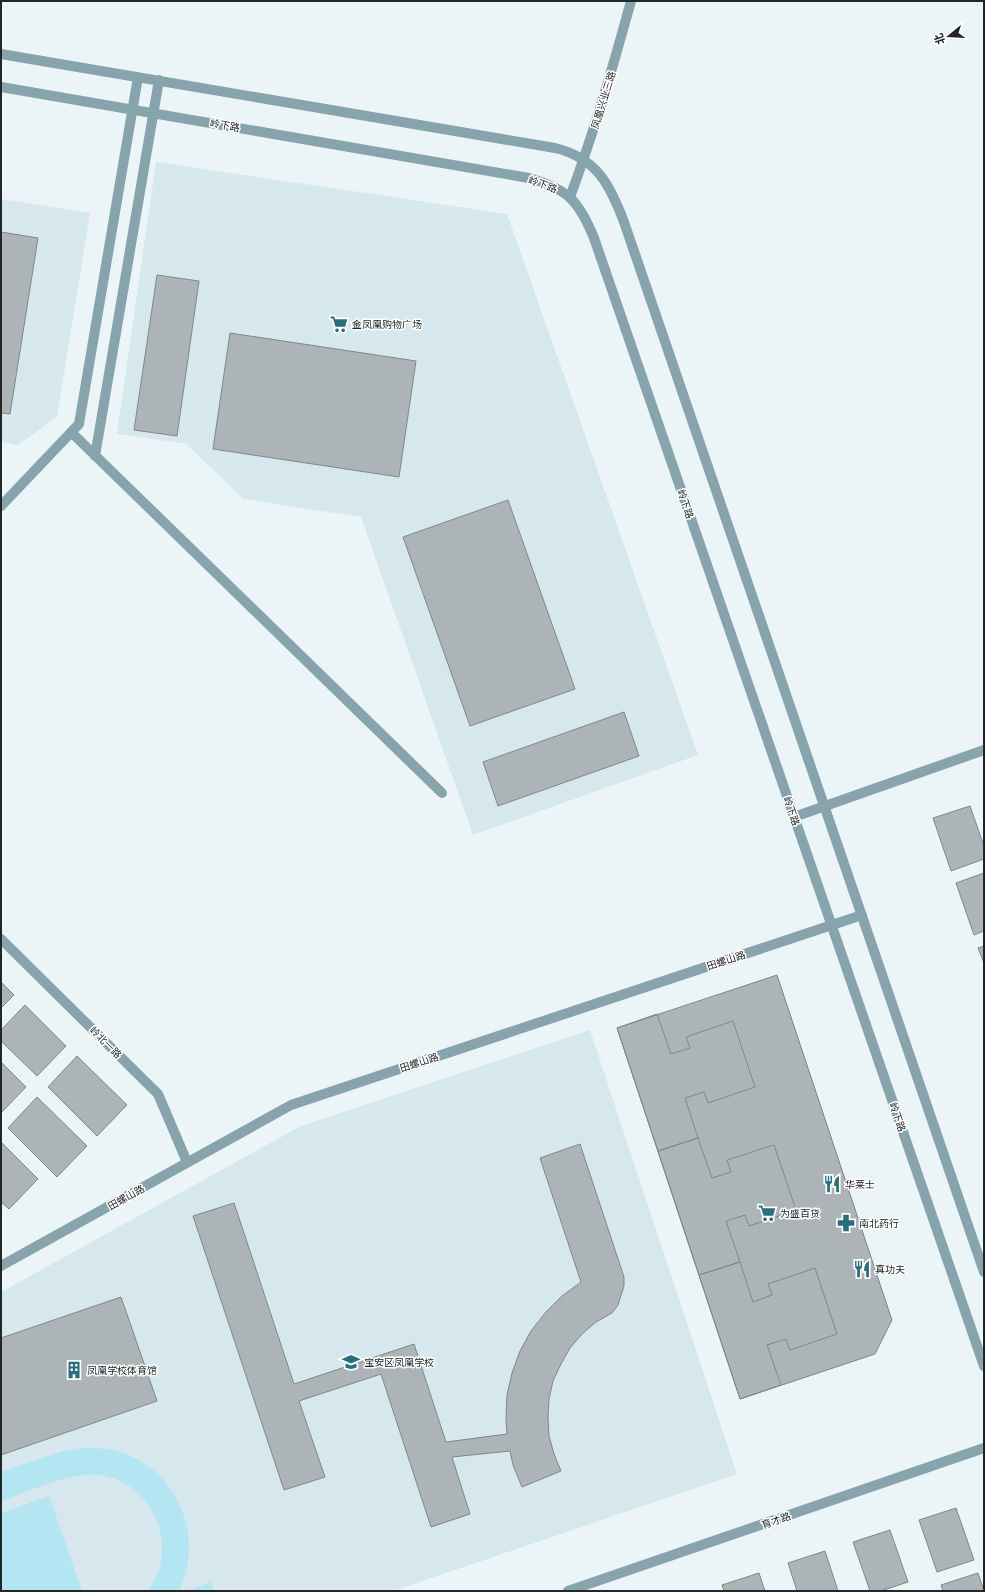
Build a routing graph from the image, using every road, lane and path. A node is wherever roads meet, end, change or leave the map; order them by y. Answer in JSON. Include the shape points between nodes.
{"nodes":[{"id":1,"x":631,"y":1,"type":"edge"},
{"id":2,"x":1,"y":54,"type":"edge"},
{"id":3,"x":138,"y":77,"type":"junction"},
{"id":4,"x":159,"y":80,"type":"junction"},
{"id":5,"x":1,"y":87,"type":"edge"},
{"id":6,"x":132,"y":109,"type":"junction"},
{"id":7,"x":153,"y":113,"type":"junction"},
{"id":8,"x":584,"y":159,"type":"junction"},
{"id":9,"x":570,"y":197,"type":"junction"},
{"id":10,"x":71,"y":432,"type":"junction"},
{"id":11,"x":95,"y":456,"type":"junction"},
{"id":12,"x":1,"y":506,"type":"edge"},
{"id":13,"x":984,"y":750,"type":"edge"},
{"id":14,"x":442,"y":793,"type":"dead end"},
{"id":15,"x":824,"y":806,"type":"junction"},
{"id":16,"x":794,"y":817,"type":"junction"},
{"id":17,"x":862,"y":915,"type":"junction"},
{"id":18,"x":831,"y":925,"type":"junction"},
{"id":19,"x":1,"y":939,"type":"edge"},
{"id":20,"x":187,"y":1162,"type":"junction"},
{"id":21,"x":1,"y":1266,"type":"edge"},
{"id":22,"x":984,"y":1272,"type":"edge"},
{"id":23,"x":984,"y":1366,"type":"edge"},
{"id":24,"x":984,"y":1448,"type":"edge"},
{"id":25,"x":568,"y":1591,"type":"edge"}],
"edges":[{"from":1,"to":8,"type":"street","name":"凤凰兴业三路","via":[[608,86]]},
{"from":2,"to":3,"type":"street"},
{"from":3,"to":4,"type":"street"},
{"from":3,"to":6,"type":"street"},
{"from":4,"to":7,"type":"street"},
{"from":4,"to":8,"type":"street","via":[[543,146],[575,154]]},
{"from":5,"to":6,"type":"street","name":"岭下路"},
{"from":6,"to":7,"type":"street","name":"岭下路"},
{"from":6,"to":10,"type":"street","via":[[79,424]]},
{"from":7,"to":9,"type":"street","name":"岭下路","via":[[529,178],[550,184]]},
{"from":7,"to":11,"type":"street"},
{"from":8,"to":9,"type":"street","name":"凤凰兴业三路"},
{"from":8,"to":15,"type":"street","via":[[597,170],[620,210]]},
{"from":9,"to":16,"type":"street","name":"岭下路","via":[[583,214],[594,238]]},
{"from":10,"to":11,"type":"street"},
{"from":10,"to":12,"type":"street"},
{"from":11,"to":14,"type":"street"},
{"from":13,"to":15,"type":"street"},
{"from":15,"to":16,"type":"street"},
{"from":15,"to":17,"type":"street"},
{"from":16,"to":18,"type":"street","name":"岭下路"},
{"from":17,"to":18,"type":"street","name":"田螺山路"},
{"from":17,"to":22,"type":"street"},
{"from":18,"to":20,"type":"street","name":"田螺山路","via":[[292,1105]]},
{"from":18,"to":23,"type":"street","name":"岭下路"},
{"from":19,"to":20,"type":"street","name":"岭北一路","via":[[158,1094]]},
{"from":20,"to":21,"type":"street","name":"田螺山路"},
{"from":24,"to":25,"type":"street","name":"育才路"}]}
